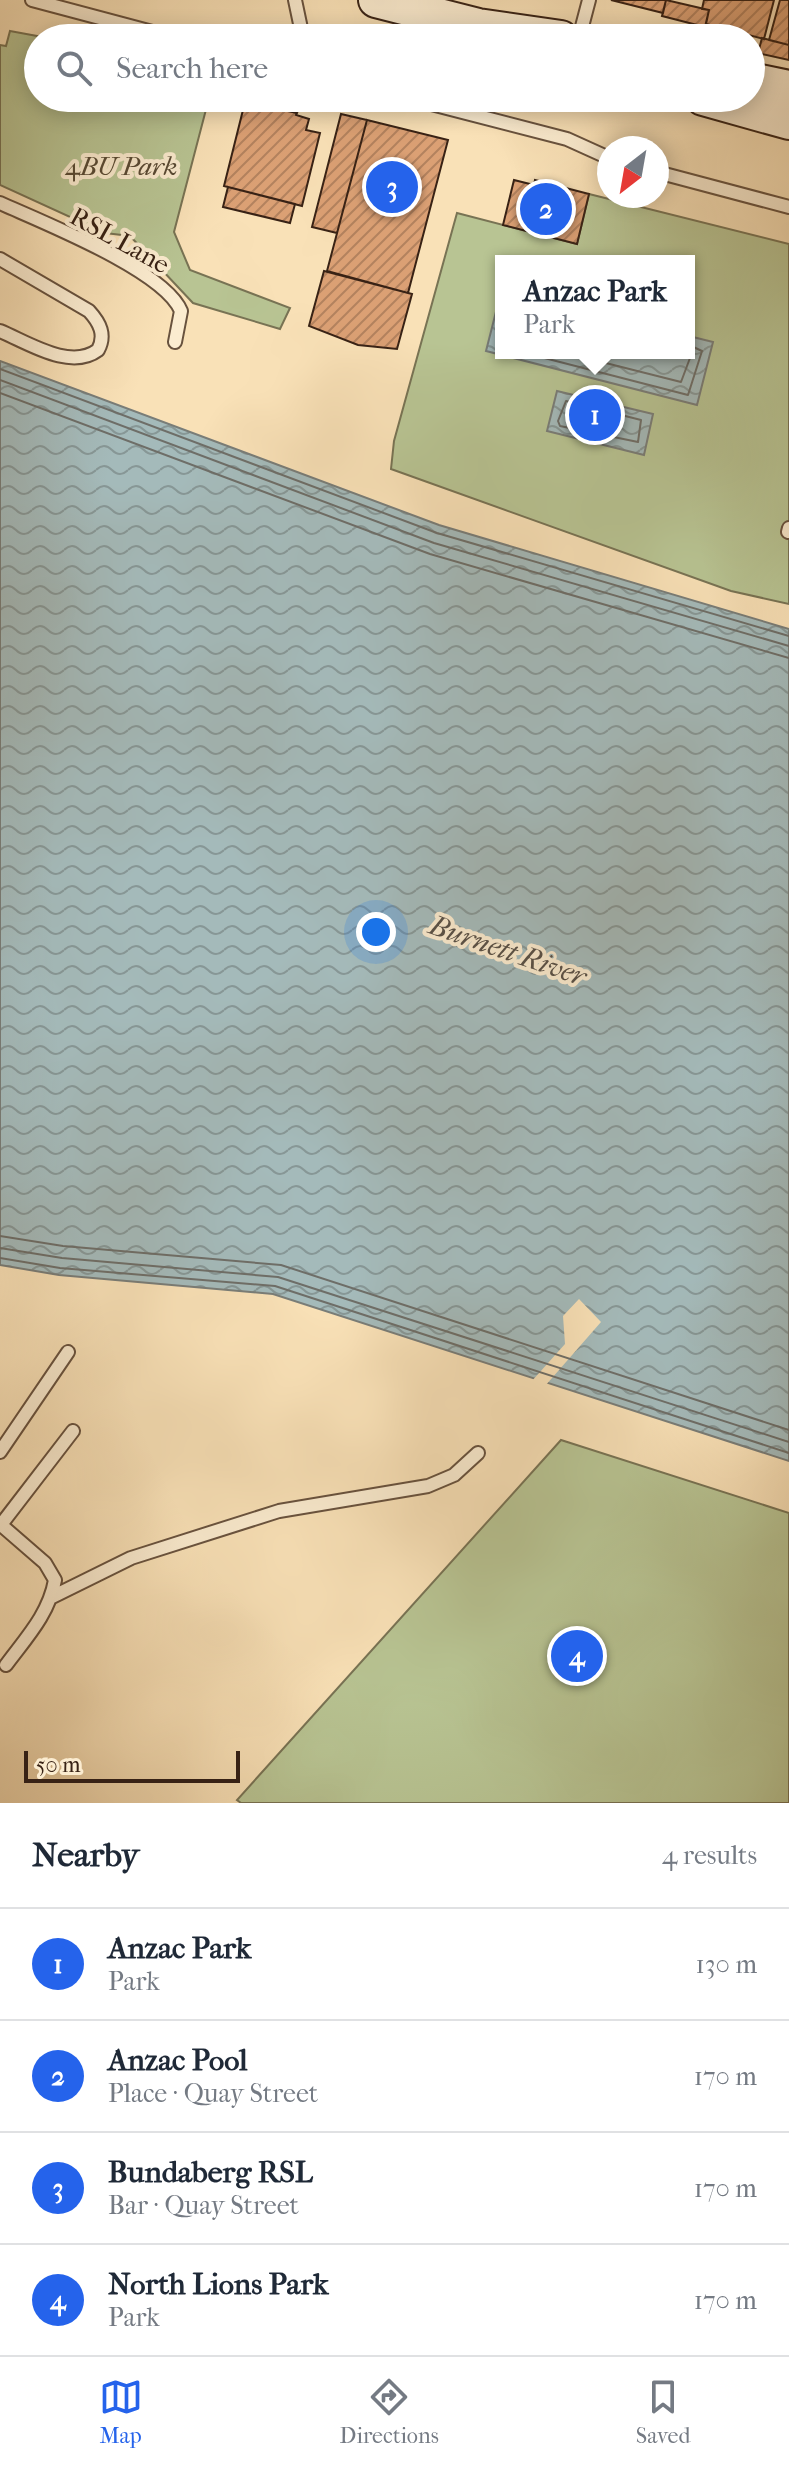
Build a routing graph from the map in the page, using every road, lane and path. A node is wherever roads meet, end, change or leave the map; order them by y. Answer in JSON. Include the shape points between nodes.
{"nodes":[{"id":1,"x":32,"y":0,"type":"edge"},
{"id":2,"x":295,"y":0,"type":"edge"},
{"id":3,"x":376,"y":0,"type":"edge"},
{"id":4,"x":589,"y":0,"type":"edge"},
{"id":5,"x":122,"y":24,"type":"edge"},
{"id":6,"x":300,"y":24,"type":"edge"},
{"id":7,"x":470,"y":24,"type":"edge"},
{"id":8,"x":583,"y":24,"type":"edge"},
{"id":9,"x":765,"y":83,"type":"edge"},
{"id":10,"x":789,"y":88,"type":"edge"},
{"id":11,"x":462,"y":112,"type":"edge"},
{"id":12,"x":753,"y":112,"type":"edge"},
{"id":13,"x":789,"y":122,"type":"edge"},
{"id":14,"x":597,"y":153,"type":"edge"},
{"id":15,"x":669,"y":175,"type":"edge"},
{"id":16,"x":0,"y":203,"type":"edge"},
{"id":17,"x":789,"y":207,"type":"edge"},
{"id":18,"x":0,"y":259,"type":"edge"},
{"id":19,"x":0,"y":331,"type":"edge"},
{"id":20,"x":175,"y":342,"type":"dead end"},
{"id":21,"x":68,"y":1352,"type":"dead end"},
{"id":22,"x":73,"y":1431,"type":"dead end"},
{"id":23,"x":0,"y":1452,"type":"edge"},
{"id":24,"x":478,"y":1453,"type":"dead end"},
{"id":25,"x":0,"y":1525,"type":"edge"},
{"id":26,"x":52,"y":1597,"type":"junction"},
{"id":27,"x":6,"y":1665,"type":"dead end"}],
"edges":[{"from":1,"to":5,"type":"lane"},
{"from":2,"to":6,"type":"lane"},
{"from":3,"to":7,"type":"main road"},
{"from":4,"to":8,"type":"lane"},
{"from":9,"to":10,"type":"main road"},
{"from":11,"to":14,"type":"lane","via":[[567,139]]},
{"from":12,"to":13,"type":"main road"},
{"from":15,"to":17,"type":"lane"},
{"from":16,"to":20,"type":"lane","name":"RSL Lane","via":[[133,267],[164,288],[181,311]]},
{"from":18,"to":19,"type":"lane","via":[[89,311],[102,336],[98,350],[74,358]]},
{"from":21,"to":23,"type":"lane"},
{"from":22,"to":25,"type":"lane"},
{"from":24,"to":26,"type":"lane","via":[[454,1475],[428,1486],[279,1511],[131,1558]]},
{"from":25,"to":26,"type":"lane","via":[[45,1563],[55,1580]]},
{"from":26,"to":27,"type":"lane"}]}
